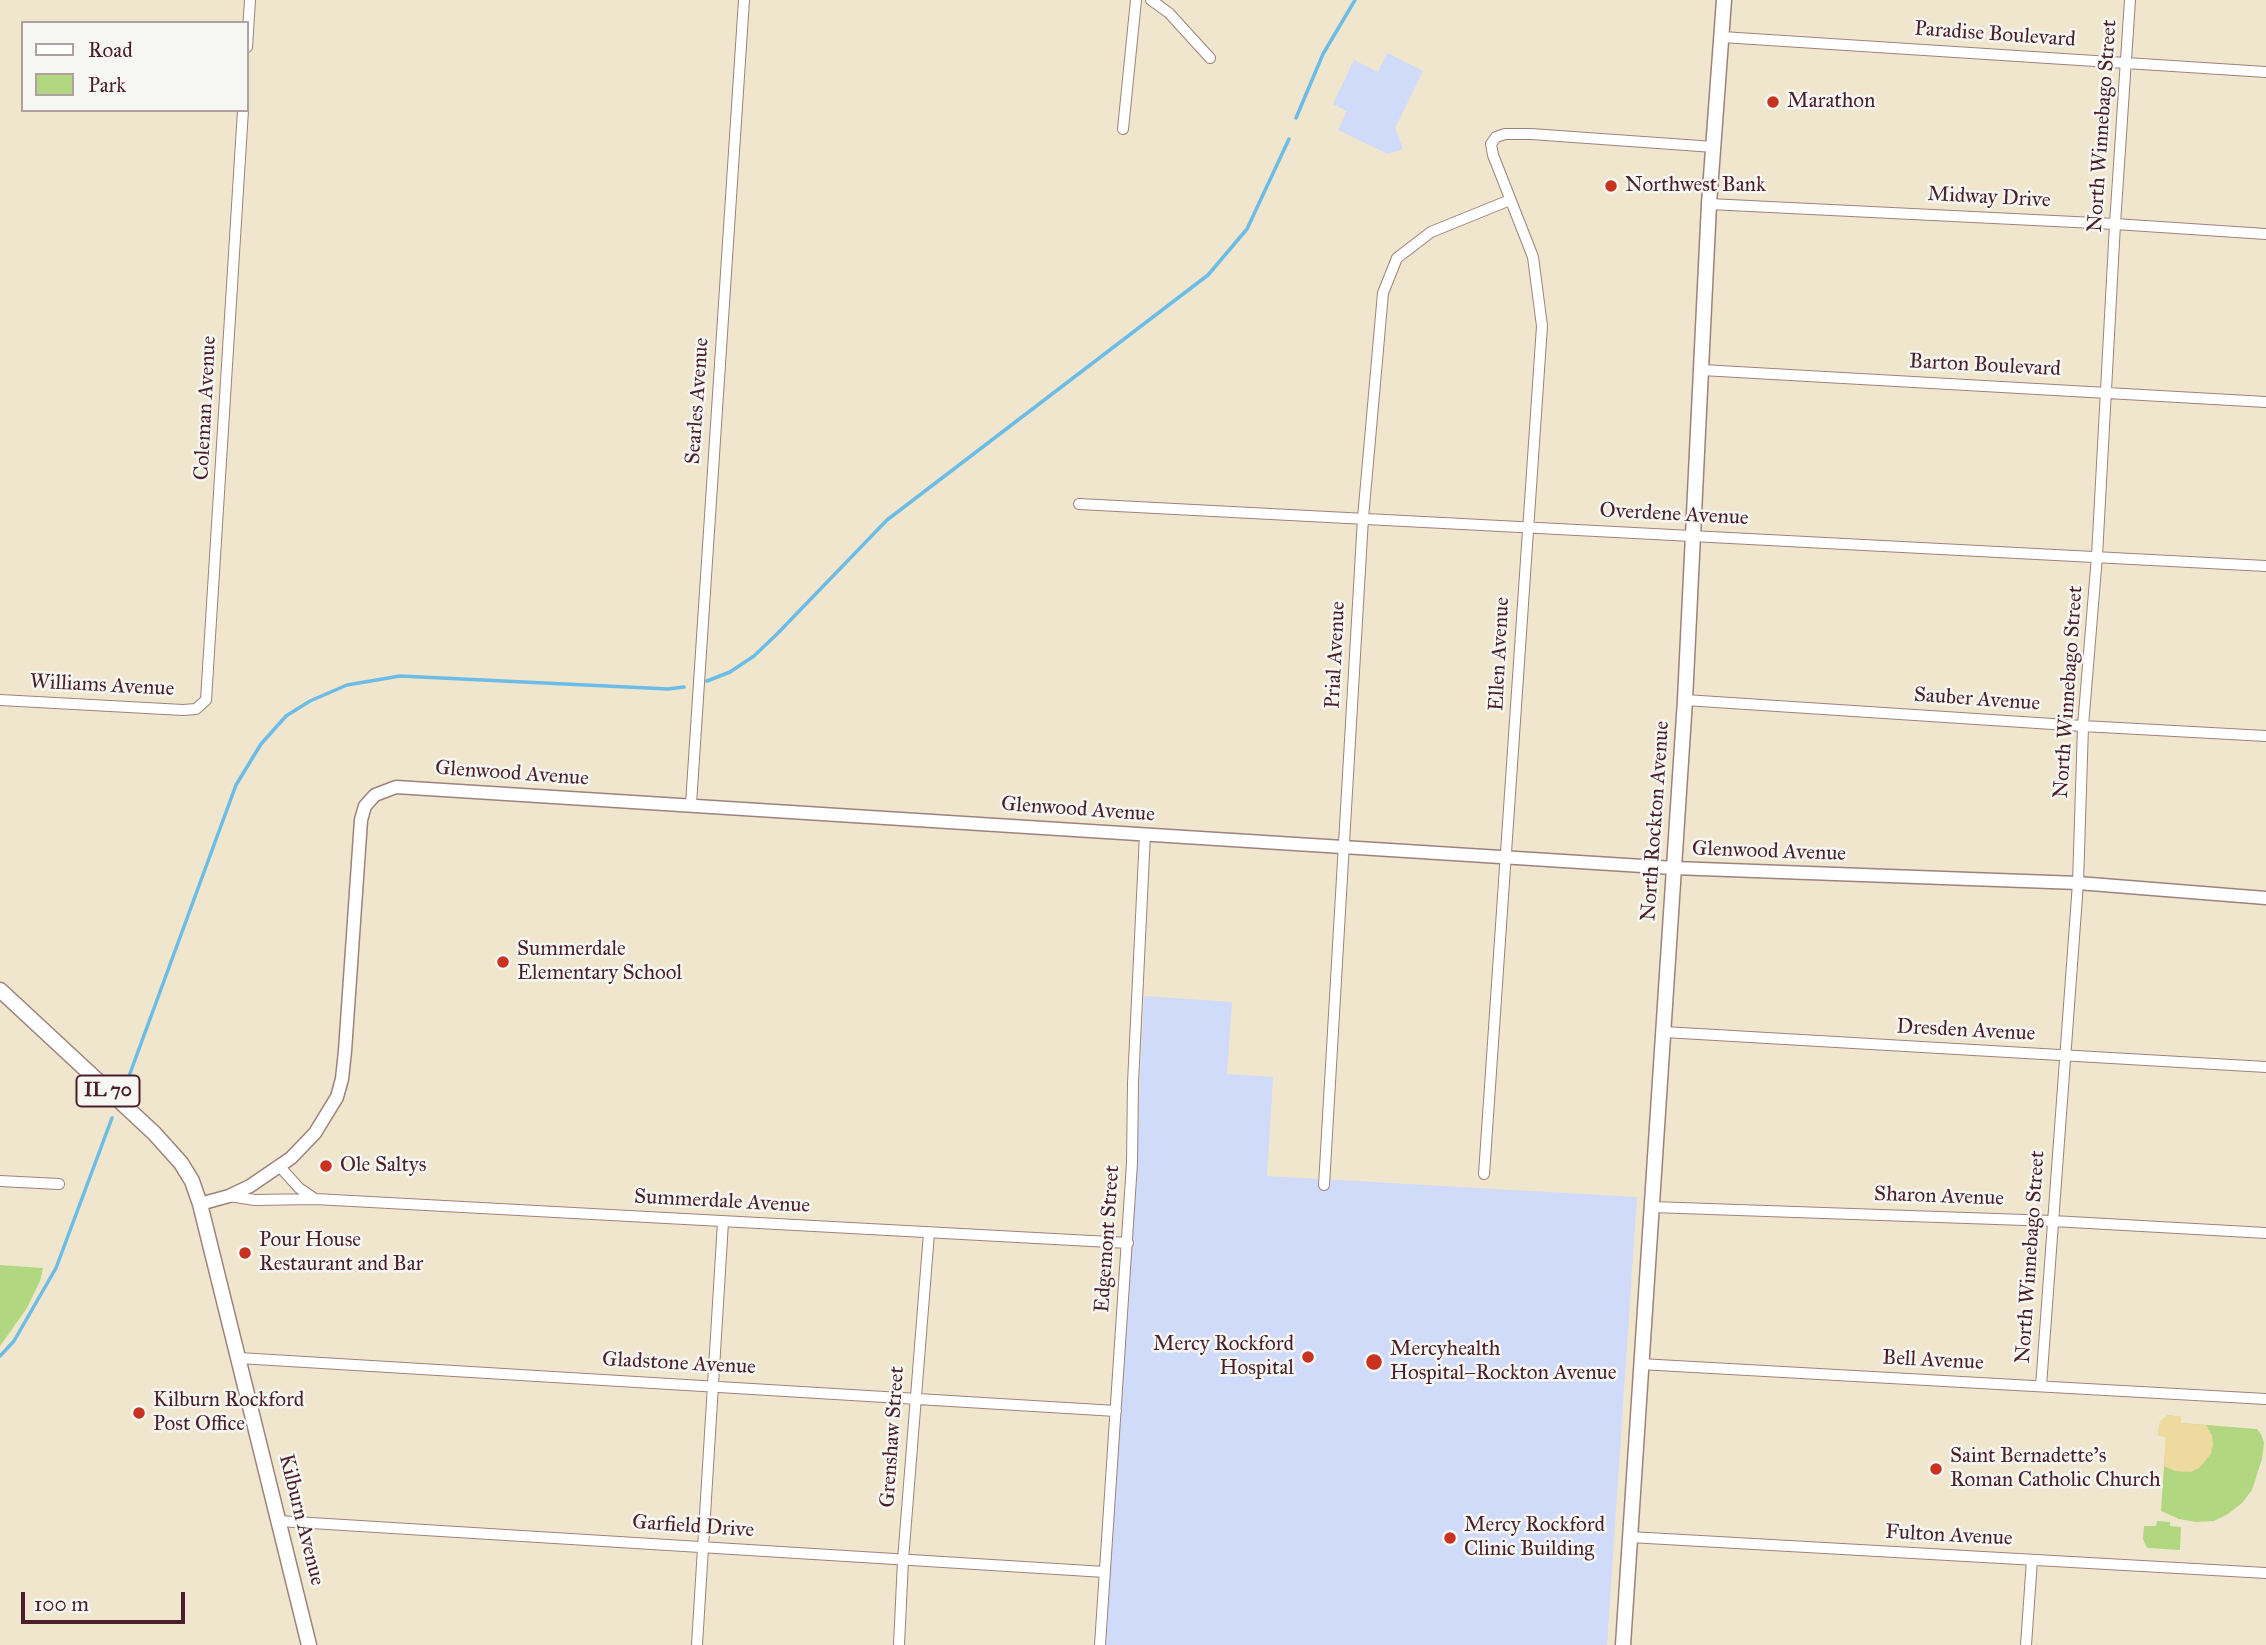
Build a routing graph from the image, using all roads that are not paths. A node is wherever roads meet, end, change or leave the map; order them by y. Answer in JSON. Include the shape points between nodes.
{"nodes":[{"id":1,"x":250,"y":0,"type":"edge"},
{"id":2,"x":744,"y":0,"type":"edge"},
{"id":3,"x":1136,"y":0,"type":"edge"},
{"id":4,"x":1151,"y":0,"type":"edge"},
{"id":5,"x":1724,"y":0,"type":"edge"},
{"id":6,"x":2130,"y":0,"type":"edge"},
{"id":7,"x":248,"y":31,"type":"edge"},
{"id":8,"x":1722,"y":37,"type":"junction"},
{"id":9,"x":1210,"y":58,"type":"dead end"},
{"id":10,"x":2127,"y":63,"type":"junction"},
{"id":11,"x":2266,"y":72,"type":"edge"},
{"id":12,"x":243,"y":112,"type":"edge"},
{"id":13,"x":1123,"y":129,"type":"dead end"},
{"id":14,"x":1714,"y":147,"type":"junction"},
{"id":15,"x":1510,"y":200,"type":"junction"},
{"id":16,"x":1709,"y":204,"type":"junction"},
{"id":17,"x":2115,"y":224,"type":"junction"},
{"id":18,"x":2266,"y":234,"type":"edge"},
{"id":19,"x":1702,"y":370,"type":"junction"},
{"id":20,"x":2106,"y":393,"type":"junction"},
{"id":21,"x":2266,"y":402,"type":"edge"},
{"id":22,"x":1079,"y":504,"type":"dead end"},
{"id":23,"x":1363,"y":518,"type":"junction"},
{"id":24,"x":1527,"y":527,"type":"junction"},
{"id":25,"x":1693,"y":535,"type":"junction"},
{"id":26,"x":2097,"y":556,"type":"junction"},
{"id":27,"x":2266,"y":566,"type":"edge"},
{"id":28,"x":0,"y":700,"type":"edge"},
{"id":29,"x":1685,"y":700,"type":"junction"},
{"id":30,"x":202,"y":706,"type":"joint"},
{"id":31,"x":2083,"y":726,"type":"junction"},
{"id":32,"x":2266,"y":736,"type":"edge"},
{"id":33,"x":691,"y":804,"type":"junction"},
{"id":34,"x":1145,"y":834,"type":"junction"},
{"id":35,"x":1344,"y":846,"type":"junction"},
{"id":36,"x":1507,"y":857,"type":"junction"},
{"id":37,"x":1674,"y":868,"type":"junction"},
{"id":38,"x":2078,"y":883,"type":"junction"},
{"id":39,"x":2266,"y":898,"type":"edge"},
{"id":40,"x":0,"y":990,"type":"edge"},
{"id":41,"x":1664,"y":1032,"type":"junction"},
{"id":42,"x":2064,"y":1056,"type":"junction"},
{"id":43,"x":2266,"y":1067,"type":"edge"},
{"id":44,"x":280,"y":1167,"type":"junction"},
{"id":45,"x":1485,"y":1174,"type":"dead end"},
{"id":46,"x":0,"y":1181,"type":"edge"},
{"id":47,"x":59,"y":1184,"type":"dead end"},
{"id":48,"x":1324,"y":1185,"type":"dead end"},
{"id":49,"x":229,"y":1196,"type":"junction"},
{"id":50,"x":315,"y":1199,"type":"junction"},
{"id":51,"x":200,"y":1204,"type":"junction"},
{"id":52,"x":1652,"y":1207,"type":"junction"},
{"id":53,"x":2053,"y":1221,"type":"junction"},
{"id":54,"x":723,"y":1222,"type":"junction"},
{"id":55,"x":929,"y":1233,"type":"junction"},
{"id":56,"x":2266,"y":1233,"type":"edge"},
{"id":57,"x":1128,"y":1243,"type":"junction"},
{"id":58,"x":239,"y":1358,"type":"junction"},
{"id":59,"x":1640,"y":1364,"type":"junction"},
{"id":60,"x":712,"y":1385,"type":"junction"},
{"id":61,"x":2041,"y":1386,"type":"junction"},
{"id":62,"x":915,"y":1397,"type":"junction"},
{"id":63,"x":2266,"y":1399,"type":"edge"},
{"id":64,"x":1116,"y":1410,"type":"junction"},
{"id":65,"x":279,"y":1521,"type":"junction"},
{"id":66,"x":1630,"y":1537,"type":"junction"},
{"id":67,"x":703,"y":1547,"type":"junction"},
{"id":68,"x":903,"y":1560,"type":"junction"},
{"id":69,"x":2032,"y":1560,"type":"junction"},
{"id":70,"x":1105,"y":1572,"type":"junction"},
{"id":71,"x":2266,"y":1573,"type":"edge"},
{"id":72,"x":309,"y":1645,"type":"edge"},
{"id":73,"x":698,"y":1645,"type":"edge"},
{"id":74,"x":899,"y":1645,"type":"edge"},
{"id":75,"x":1100,"y":1645,"type":"edge"},
{"id":76,"x":1623,"y":1645,"type":"edge"},
{"id":77,"x":2026,"y":1645,"type":"edge"}],
"edges":[{"from":1,"to":7,"type":"street"},
{"from":2,"to":33,"type":"street","name":"Searles Avenue"},
{"from":3,"to":13,"type":"street"},
{"from":4,"to":9,"type":"street"},
{"from":5,"to":8,"type":"main road","name":"North Rockton Avenue"},
{"from":6,"to":10,"type":"street","name":"North Winnebago Street"},
{"from":8,"to":10,"type":"street","name":"Paradise Boulevard"},
{"from":8,"to":14,"type":"main road","name":"North Rockton Avenue"},
{"from":10,"to":11,"type":"street","name":"Paradise Boulevard"},
{"from":10,"to":17,"type":"street","name":"North Winnebago Street"},
{"from":12,"to":30,"type":"street","name":"Coleman Avenue","via":[[208,689]]},
{"from":14,"to":15,"type":"street","name":"Ellen Avenue","via":[[1505,134],[1491,144]]},
{"from":14,"to":16,"type":"main road","name":"North Rockton Avenue"},
{"from":15,"to":23,"type":"street","name":"Prial Avenue","via":[[1431,232],[1397,258],[1383,293]]},
{"from":15,"to":24,"type":"street","name":"Ellen Avenue","via":[[1533,257],[1542,326]]},
{"from":16,"to":17,"type":"street","name":"Midway Drive"},
{"from":16,"to":19,"type":"main road","name":"North Rockton Avenue"},
{"from":17,"to":18,"type":"street","name":"Midway Drive"},
{"from":17,"to":20,"type":"street","name":"North Winnebago Street"},
{"from":19,"to":20,"type":"street","name":"Barton Boulevard"},
{"from":19,"to":25,"type":"main road","name":"North Rockton Avenue"},
{"from":20,"to":21,"type":"street","name":"Barton Boulevard"},
{"from":20,"to":26,"type":"street","name":"North Winnebago Street"},
{"from":22,"to":23,"type":"street","name":"Overdene Avenue"},
{"from":23,"to":24,"type":"street","name":"Overdene Avenue"},
{"from":23,"to":35,"type":"street","name":"Prial Avenue"},
{"from":24,"to":25,"type":"street","name":"Overdene Avenue"},
{"from":24,"to":36,"type":"street","name":"Ellen Avenue"},
{"from":25,"to":26,"type":"street","name":"Overdene Avenue"},
{"from":25,"to":29,"type":"main road","name":"North Rockton Avenue"},
{"from":26,"to":27,"type":"street","name":"Overdene Avenue"},
{"from":26,"to":31,"type":"street","name":"North Winnebago Street"},
{"from":28,"to":30,"type":"street","name":"Williams Avenue","via":[[183,710]]},
{"from":29,"to":31,"type":"street","name":"Sauber Avenue"},
{"from":29,"to":37,"type":"main road","name":"North Rockton Avenue"},
{"from":31,"to":32,"type":"street","name":"Sauber Avenue"},
{"from":31,"to":38,"type":"street","name":"North Winnebago Street"},
{"from":33,"to":34,"type":"street","name":"Glenwood Avenue"},
{"from":33,"to":44,"type":"street","name":"Glenwood Avenue","via":[[410,787],[385,789],[375,795],[361,820],[342,1079],[337,1097],[315,1133]]},
{"from":34,"to":35,"type":"street","name":"Glenwood Avenue"},
{"from":34,"to":57,"type":"street","name":"Edgemont Street"},
{"from":35,"to":36,"type":"street","name":"Glenwood Avenue"},
{"from":35,"to":48,"type":"street","name":"Prial Avenue"},
{"from":36,"to":37,"type":"street","name":"Glenwood Avenue"},
{"from":36,"to":45,"type":"street","name":"Ellen Avenue"},
{"from":37,"to":38,"type":"street","name":"Glenwood Avenue"},
{"from":37,"to":41,"type":"main road","name":"North Rockton Avenue"},
{"from":38,"to":39,"type":"street","name":"Glenwood Avenue"},
{"from":38,"to":42,"type":"street","name":"North Winnebago Street"},
{"from":40,"to":51,"type":"main road","name":"Kilburn Avenue","number":"IL 70","via":[[169,1148],[192,1181]]},
{"from":41,"to":42,"type":"street","name":"Dresden Avenue"},
{"from":41,"to":52,"type":"main road","name":"North Rockton Avenue"},
{"from":42,"to":43,"type":"street","name":"Dresden Avenue"},
{"from":42,"to":53,"type":"street","name":"North Winnebago Street"},
{"from":44,"to":49,"type":"street","name":"Glenwood Avenue"},
{"from":44,"to":50,"type":"street"},
{"from":46,"to":47,"type":"street"},
{"from":49,"to":50,"type":"street","name":"Summerdale Avenue"},
{"from":49,"to":51,"type":"street","name":"Glenwood Avenue"},
{"from":50,"to":54,"type":"street","name":"Summerdale Avenue"},
{"from":51,"to":58,"type":"main road","name":"Kilburn Avenue","number":"IL 70"},
{"from":52,"to":53,"type":"street","name":"Sharon Avenue"},
{"from":52,"to":59,"type":"main road","name":"North Rockton Avenue"},
{"from":53,"to":56,"type":"street","name":"Sharon Avenue"},
{"from":53,"to":61,"type":"street","name":"North Winnebago Street"},
{"from":54,"to":55,"type":"street","name":"Summerdale Avenue"},
{"from":54,"to":60,"type":"street"},
{"from":55,"to":57,"type":"street","name":"Summerdale Avenue"},
{"from":55,"to":62,"type":"street","name":"Grenshaw Street"},
{"from":57,"to":64,"type":"street","name":"Edgemont Street"},
{"from":58,"to":60,"type":"street","name":"Gladstone Avenue"},
{"from":58,"to":65,"type":"main road","name":"Kilburn Avenue","number":"IL 70"},
{"from":59,"to":61,"type":"street","name":"Bell Avenue"},
{"from":59,"to":66,"type":"main road","name":"North Rockton Avenue"},
{"from":60,"to":62,"type":"street","name":"Gladstone Avenue"},
{"from":60,"to":67,"type":"street"},
{"from":61,"to":63,"type":"street","name":"Bell Avenue"},
{"from":62,"to":64,"type":"street","name":"Gladstone Avenue"},
{"from":62,"to":68,"type":"street","name":"Grenshaw Street"},
{"from":64,"to":70,"type":"street","name":"Edgemont Street"},
{"from":65,"to":67,"type":"street","name":"Garfield Drive"},
{"from":65,"to":72,"type":"main road","name":"Kilburn Avenue","number":"IL 70"},
{"from":66,"to":69,"type":"street","name":"Fulton Avenue"},
{"from":66,"to":76,"type":"main road","name":"North Rockton Avenue"},
{"from":67,"to":68,"type":"street","name":"Garfield Drive"},
{"from":67,"to":73,"type":"street"},
{"from":68,"to":70,"type":"street","name":"Garfield Drive"},
{"from":68,"to":74,"type":"street","name":"Grenshaw Street"},
{"from":69,"to":71,"type":"street","name":"Fulton Avenue"},
{"from":69,"to":77,"type":"street"},
{"from":70,"to":75,"type":"street","name":"Edgemont Street"}]}
